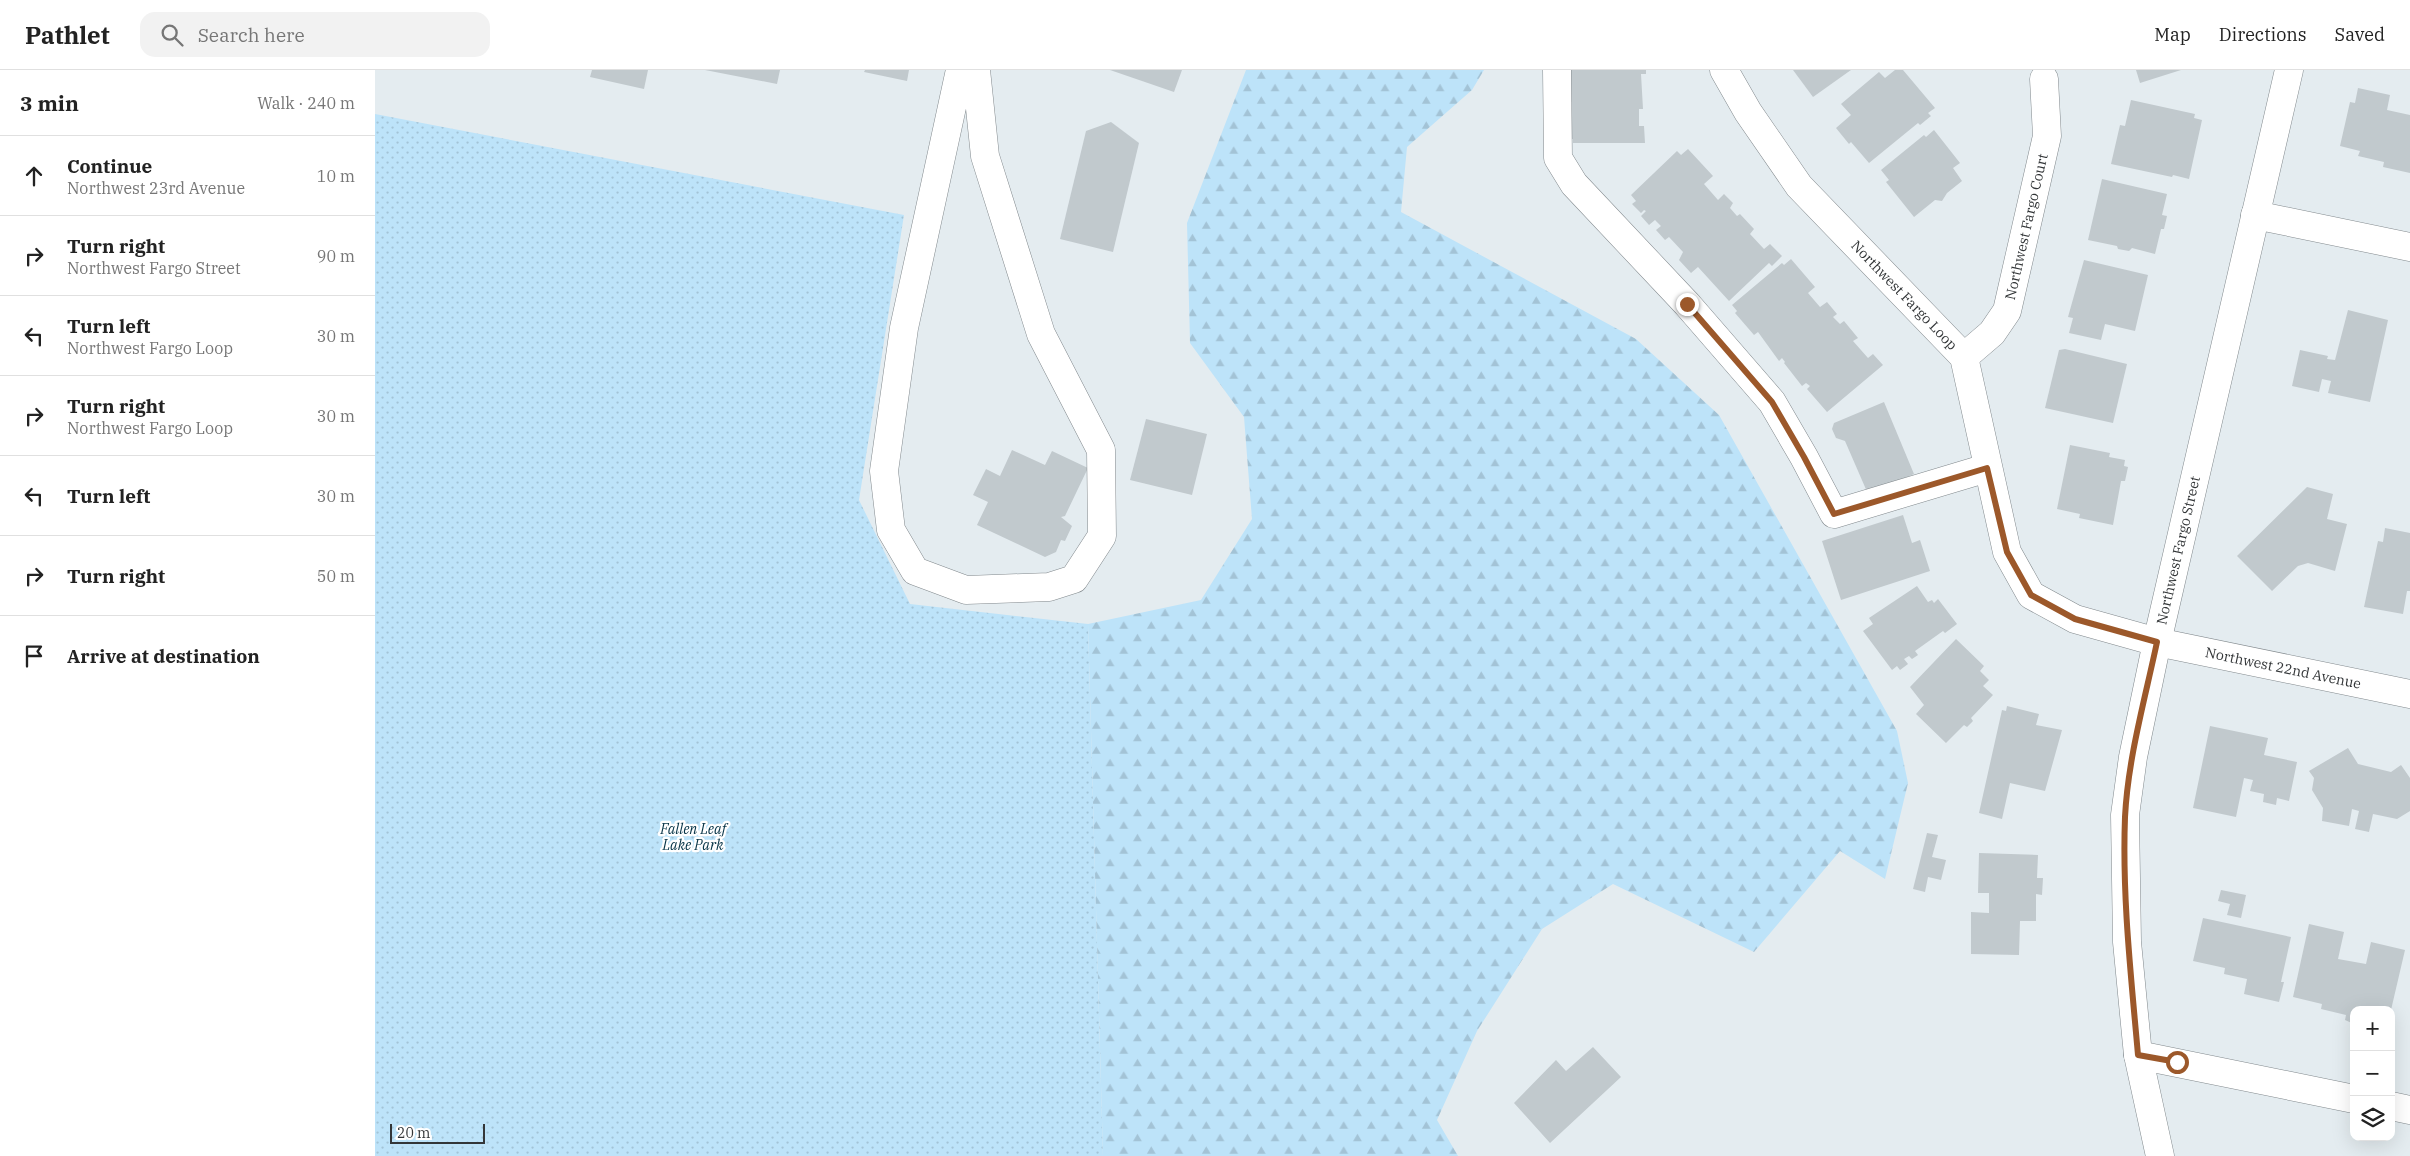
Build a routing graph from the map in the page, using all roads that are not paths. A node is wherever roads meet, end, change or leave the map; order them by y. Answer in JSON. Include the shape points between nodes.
{"nodes":[{"id":1,"x":960,"y":70,"type":"edge"},
{"id":2,"x":976,"y":70,"type":"edge"},
{"id":3,"x":1557,"y":70,"type":"edge"},
{"id":4,"x":1724,"y":70,"type":"edge"},
{"id":5,"x":2289,"y":70,"type":"edge"},
{"id":6,"x":2044,"y":79,"type":"dead end"},
{"id":7,"x":2255,"y":215,"type":"junction"},
{"id":8,"x":2410,"y":247,"type":"edge"},
{"id":9,"x":1964,"y":357,"type":"junction"},
{"id":10,"x":1987,"y":468,"type":"junction"},
{"id":11,"x":2157,"y":642,"type":"junction"},
{"id":12,"x":2410,"y":694,"type":"edge"},
{"id":13,"x":2138,"y":1055,"type":"junction"},
{"id":14,"x":2350,"y":1097,"type":"edge"},
{"id":15,"x":2395,"y":1107,"type":"edge"},
{"id":16,"x":2410,"y":1110,"type":"edge"},
{"id":17,"x":2160,"y":1156,"type":"edge"}],
"edges":[{"from":1,"to":2,"type":"street","via":[[904,328],[884,471],[891,530],[915,571],[966,590],[1049,587],[1074,579],[1102,536],[1101,450],[1041,334],[985,156]]},
{"from":3,"to":10,"type":"street","via":[[1558,158],[1574,184],[1687,304],[1772,402],[1834,514]]},
{"from":4,"to":9,"type":"street","name":"Northwest Fargo Loop","via":[[1748,112],[1799,186]]},
{"from":5,"to":7,"type":"street","name":"Northwest Fargo Street"},
{"from":6,"to":9,"type":"street","name":"Northwest Fargo Court","via":[[2047,136],[2007,311],[1992,333]]},
{"from":7,"to":8,"type":"street"},
{"from":7,"to":11,"type":"street","name":"Northwest Fargo Street"},
{"from":9,"to":10,"type":"street","name":"Northwest Fargo Loop"},
{"from":10,"to":11,"type":"street","name":"Northwest Fargo Loop","via":[[2007,552],[2031,595],[2075,619]]},
{"from":11,"to":12,"type":"street","name":"Northwest 22nd Avenue"},
{"from":11,"to":13,"type":"street","name":"Northwest Fargo Street","via":[[2133,757],[2125,815],[2127,942]]},
{"from":13,"to":14,"type":"street"},
{"from":13,"to":17,"type":"street","name":"Northwest Fargo Street"},
{"from":15,"to":16,"type":"street"}]}
